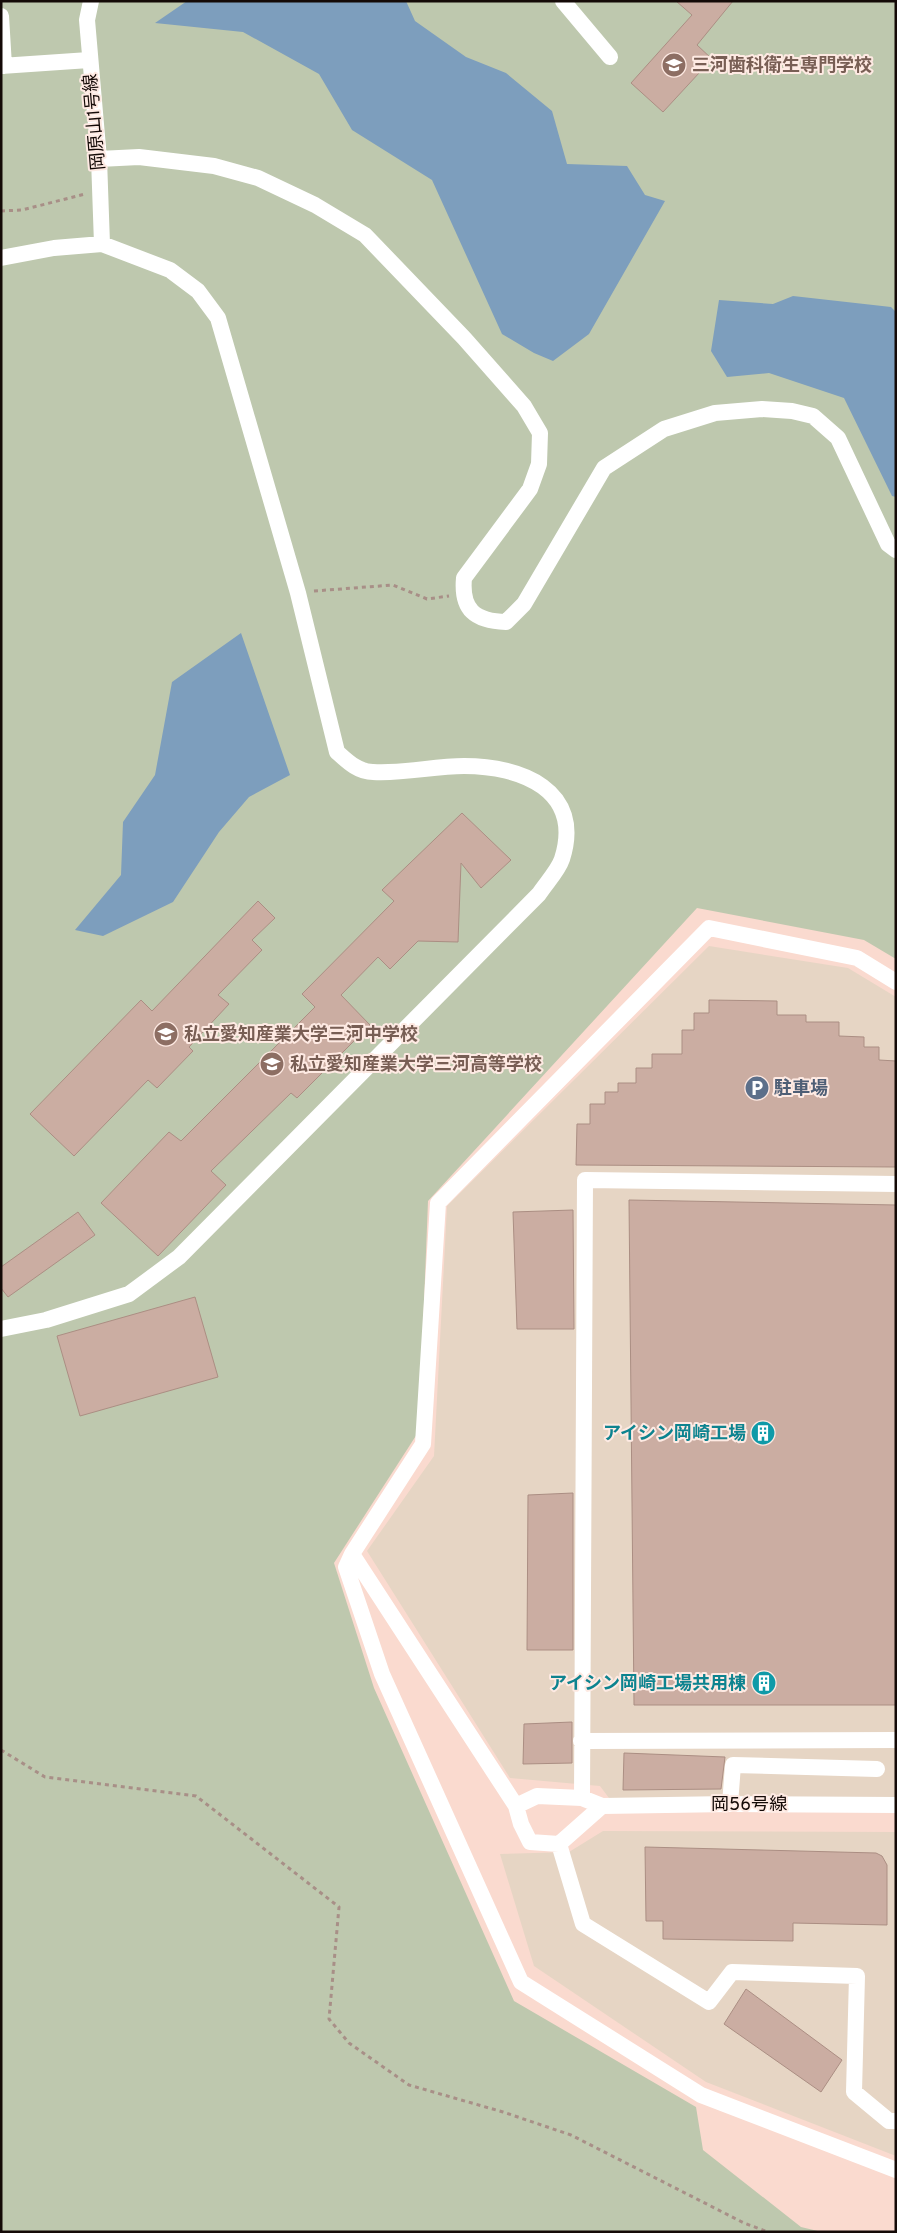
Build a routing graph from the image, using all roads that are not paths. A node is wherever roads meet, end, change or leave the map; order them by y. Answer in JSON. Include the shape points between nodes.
{"nodes":[{"id":1,"x":91,"y":1,"type":"edge"},
{"id":2,"x":563,"y":1,"type":"edge"},
{"id":3,"x":1,"y":16,"type":"edge"},
{"id":4,"x":610,"y":57,"type":"dead end"},
{"id":5,"x":89,"y":60,"type":"junction"},
{"id":6,"x":2,"y":66,"type":"edge"},
{"id":7,"x":98,"y":158,"type":"junction"},
{"id":8,"x":102,"y":244,"type":"junction"},
{"id":9,"x":1,"y":258,"type":"edge"},
{"id":10,"x":896,"y":550,"type":"edge"},
{"id":11,"x":896,"y":982,"type":"edge"},
{"id":12,"x":896,"y":1184,"type":"edge"},
{"id":13,"x":1,"y":1329,"type":"edge"},
{"id":14,"x":352,"y":1554,"type":"junction"},
{"id":15,"x":896,"y":1740,"type":"edge"},
{"id":16,"x":581,"y":1741,"type":"junction"},
{"id":17,"x":877,"y":1770,"type":"dead end"},
{"id":18,"x":582,"y":1798,"type":"junction"},
{"id":19,"x":730,"y":1804,"type":"junction"},
{"id":20,"x":896,"y":1805,"type":"edge"},
{"id":21,"x":516,"y":1806,"type":"junction"},
{"id":22,"x":602,"y":1806,"type":"junction"},
{"id":23,"x":559,"y":1844,"type":"junction"},
{"id":24,"x":896,"y":2121,"type":"edge"},
{"id":25,"x":896,"y":2170,"type":"edge"}],
"edges":[{"from":1,"to":5,"type":"street","name":"岡原山1号線","via":[[87,20]]},
{"from":2,"to":4,"type":"street"},
{"from":3,"to":6,"type":"street"},
{"from":5,"to":6,"type":"street"},
{"from":5,"to":7,"type":"street","name":"岡原山1号線"},
{"from":7,"to":8,"type":"street","name":"岡原山1号線"},
{"from":7,"to":10,"type":"street","via":[[139,157],[214,166],[258,178],[315,205],[365,235],[524,406],[540,433],[539,464],[530,489],[464,578],[462,595],[470,610],[488,621],[506,622],[524,604],[604,468],[664,429],[715,413],[762,409],[813,416],[838,438],[888,544]]},
{"from":8,"to":9,"type":"street","via":[[54,248]]},
{"from":8,"to":13,"type":"street","via":[[170,270],[198,291],[218,318],[298,593],[337,752],[353,766],[371,772],[466,766],[513,772],[540,783],[556,798],[564,814],[567,837],[561,861],[539,894],[179,1256],[129,1294],[46,1320]]},
{"from":11,"to":14,"type":"street","via":[[857,958],[709,928],[438,1203],[423,1444]]},
{"from":12,"to":16,"type":"street","via":[[584,1180]]},
{"from":14,"to":21,"type":"street"},
{"from":14,"to":25,"type":"street","via":[[346,1566],[382,1674],[521,1982],[701,2095]]},
{"from":15,"to":16,"type":"street"},
{"from":16,"to":18,"type":"street"},
{"from":17,"to":19,"type":"street","via":[[733,1765]]},
{"from":18,"to":21,"type":"street","via":[[537,1796]]},
{"from":18,"to":22,"type":"street"},
{"from":19,"to":20,"type":"street","name":"岡56号線"},
{"from":19,"to":22,"type":"street","name":"岡56号線"},
{"from":21,"to":23,"type":"street","via":[[530,1842]]},
{"from":22,"to":23,"type":"street"},
{"from":23,"to":24,"type":"street","via":[[583,1924],[709,2002],[732,1972],[857,1976],[854,2092],[889,2121]]}]}
